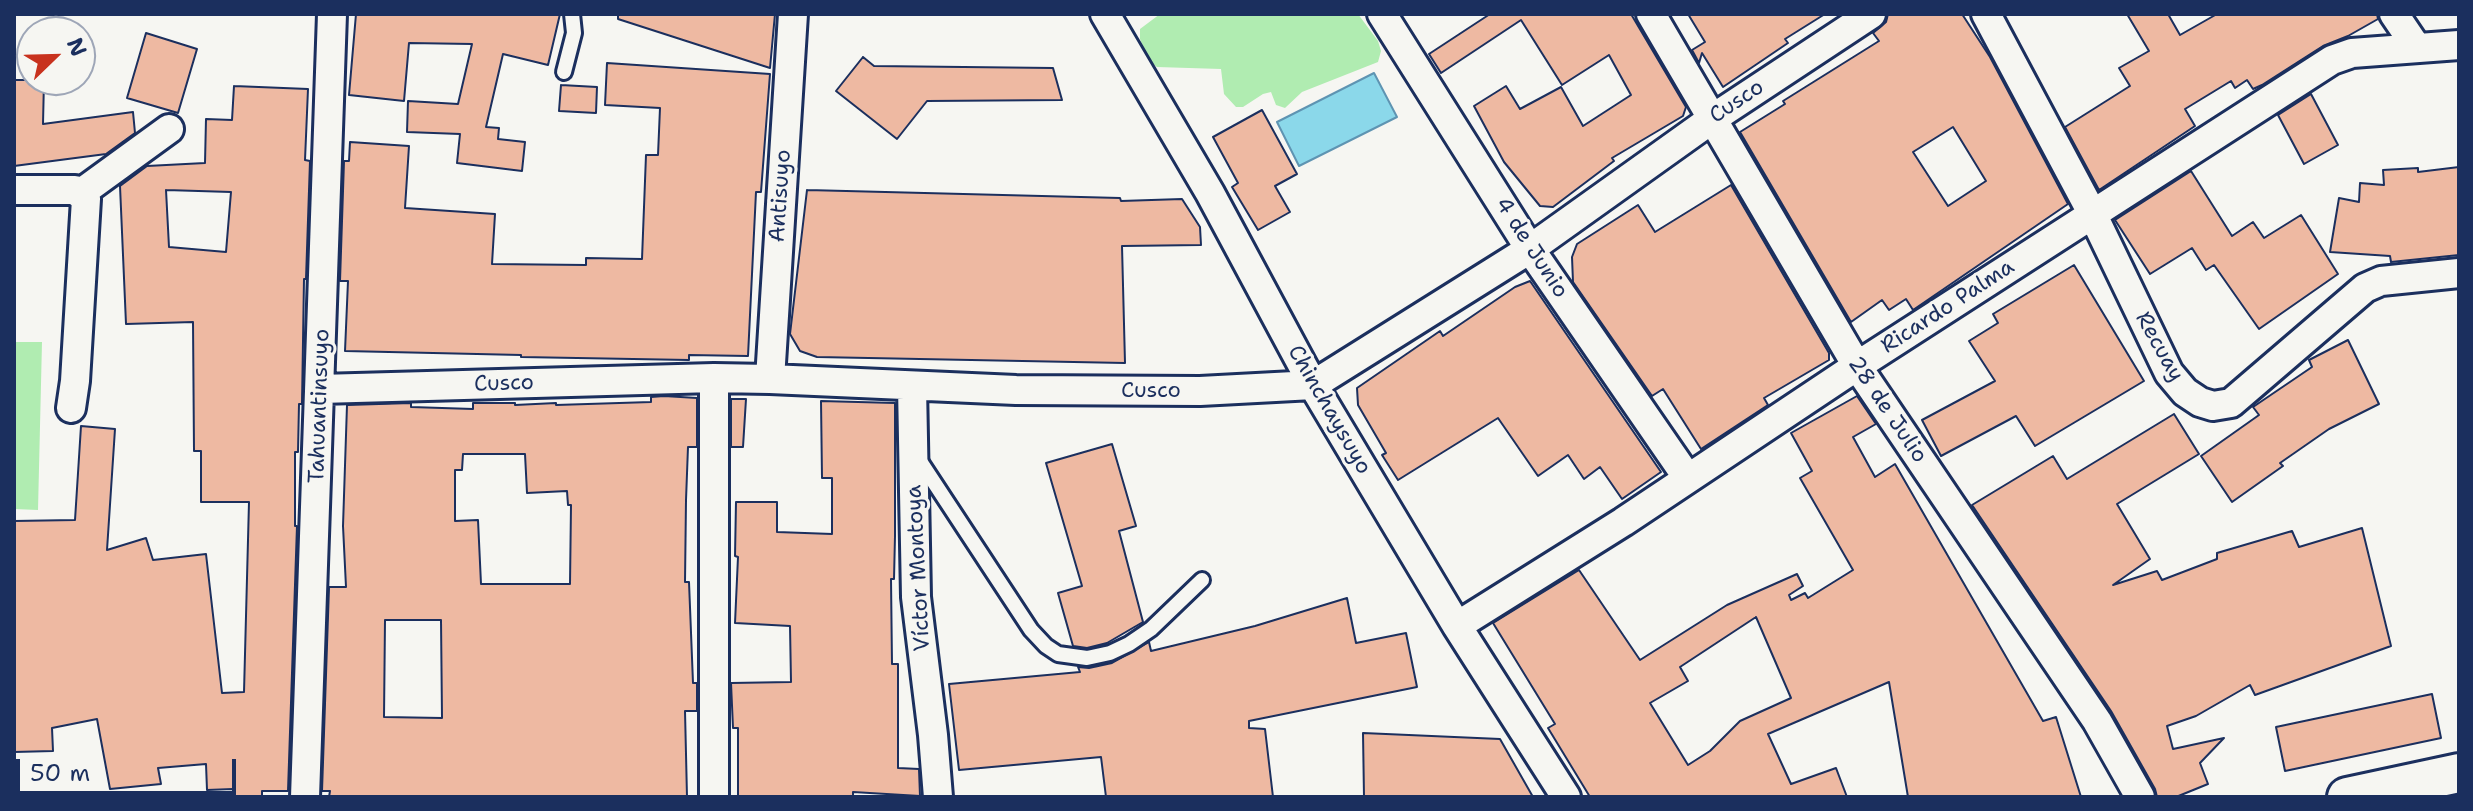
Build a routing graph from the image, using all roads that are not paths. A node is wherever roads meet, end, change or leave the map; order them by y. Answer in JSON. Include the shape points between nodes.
{"nodes":[{"id":1,"x":332,"y":14,"type":"edge"},
{"id":2,"x":572,"y":14,"type":"edge"},
{"id":3,"x":793,"y":14,"type":"edge"},
{"id":4,"x":1105,"y":14,"type":"edge"},
{"id":5,"x":1382,"y":14,"type":"edge"},
{"id":6,"x":1651,"y":14,"type":"edge"},
{"id":7,"x":1871,"y":14,"type":"edge"},
{"id":8,"x":2394,"y":14,"type":"edge"},
{"id":9,"x":1995,"y":17,"type":"edge"},
{"id":10,"x":2459,"y":45,"type":"edge"},
{"id":11,"x":2417,"y":48,"type":"junction"},
{"id":12,"x":564,"y":72,"type":"dead end"},
{"id":13,"x":1712,"y":119,"type":"junction"},
{"id":14,"x":169,"y":129,"type":"dead end"},
{"id":15,"x":14,"y":190,"type":"edge"},
{"id":16,"x":81,"y":193,"type":"junction"},
{"id":17,"x":2092,"y":213,"type":"junction"},
{"id":18,"x":1530,"y":249,"type":"junction"},
{"id":19,"x":2459,"y":273,"type":"edge"},
{"id":20,"x":1857,"y":366,"type":"junction"},
{"id":21,"x":714,"y":378,"type":"junction"},
{"id":22,"x":770,"y":379,"type":"junction"},
{"id":23,"x":1313,"y":385,"type":"junction"},
{"id":24,"x":912,"y":386,"type":"junction"},
{"id":25,"x":320,"y":389,"type":"junction"},
{"id":26,"x":71,"y":408,"type":"dead end"},
{"id":27,"x":913,"y":451,"type":"junction"},
{"id":28,"x":1687,"y":477,"type":"junction"},
{"id":29,"x":1202,"y":580,"type":"dead end"},
{"id":30,"x":1457,"y":626,"type":"junction"},
{"id":31,"x":2459,"y":773,"type":"edge"},
{"id":32,"x":305,"y":797,"type":"edge"},
{"id":33,"x":714,"y":797,"type":"edge"},
{"id":34,"x":938,"y":797,"type":"edge"},
{"id":35,"x":1566,"y":797,"type":"edge"},
{"id":36,"x":2140,"y":797,"type":"edge"},
{"id":37,"x":2347,"y":797,"type":"edge"}],
"edges":[{"from":1,"to":25,"type":"street","name":"Tahuantinsuyo"},
{"from":2,"to":12,"type":"lane","via":[[574,33]]},
{"from":3,"to":22,"type":"street","name":"Antisuyo"},
{"from":4,"to":23,"type":"street","name":"Chinchaysuyo","via":[[1210,193]]},
{"from":5,"to":18,"type":"street","name":"4 de Junio"},
{"from":6,"to":13,"type":"street","name":"28 de Julio"},
{"from":7,"to":13,"type":"street","name":"Cusco"},
{"from":8,"to":11,"type":"street"},
{"from":9,"to":17,"type":"street","name":"Recuay"},
{"from":10,"to":11,"type":"street","name":"Ricardo Palma"},
{"from":11,"to":17,"type":"street","name":"Ricardo Palma","via":[[2352,53],[2332,60]]},
{"from":13,"to":18,"type":"street","name":"Cusco"},
{"from":13,"to":20,"type":"street","name":"28 de Julio"},
{"from":14,"to":16,"type":"street"},
{"from":15,"to":16,"type":"street"},
{"from":16,"to":26,"type":"street","via":[[86,209]]},
{"from":17,"to":19,"type":"street","name":"Recuay","via":[[2169,373],[2185,392],[2213,406],[2231,403],[2365,288],[2381,281]]},
{"from":17,"to":20,"type":"street","name":"Ricardo Palma"},
{"from":18,"to":23,"type":"street","name":"Cusco"},
{"from":18,"to":28,"type":"street","name":"4 de Junio"},
{"from":20,"to":28,"type":"street","name":"Ricardo Palma"},
{"from":20,"to":36,"type":"street","name":"28 de Julio","via":[[2097,721]]},
{"from":21,"to":22,"type":"street","name":"Cusco"},
{"from":21,"to":25,"type":"street","name":"Cusco"},
{"from":21,"to":33,"type":"street"},
{"from":22,"to":24,"type":"street","name":"Cusco"},
{"from":23,"to":24,"type":"street","name":"Cusco","via":[[1200,391]]},
{"from":23,"to":30,"type":"street","name":"Chinchaysuyo"},
{"from":24,"to":27,"type":"street","name":"Víctor Montoya"},
{"from":25,"to":32,"type":"street","name":"Tahuantinsuyo"},
{"from":27,"to":29,"type":"lane","via":[[1031,630],[1058,654],[1087,658],[1129,644]]},
{"from":27,"to":34,"type":"street","name":"Víctor Montoya","via":[[916,597]]},
{"from":28,"to":30,"type":"street","name":"Ricardo Palma"},
{"from":30,"to":35,"type":"street","name":"Chinchaysuyo"},
{"from":31,"to":37,"type":"street"}]}
